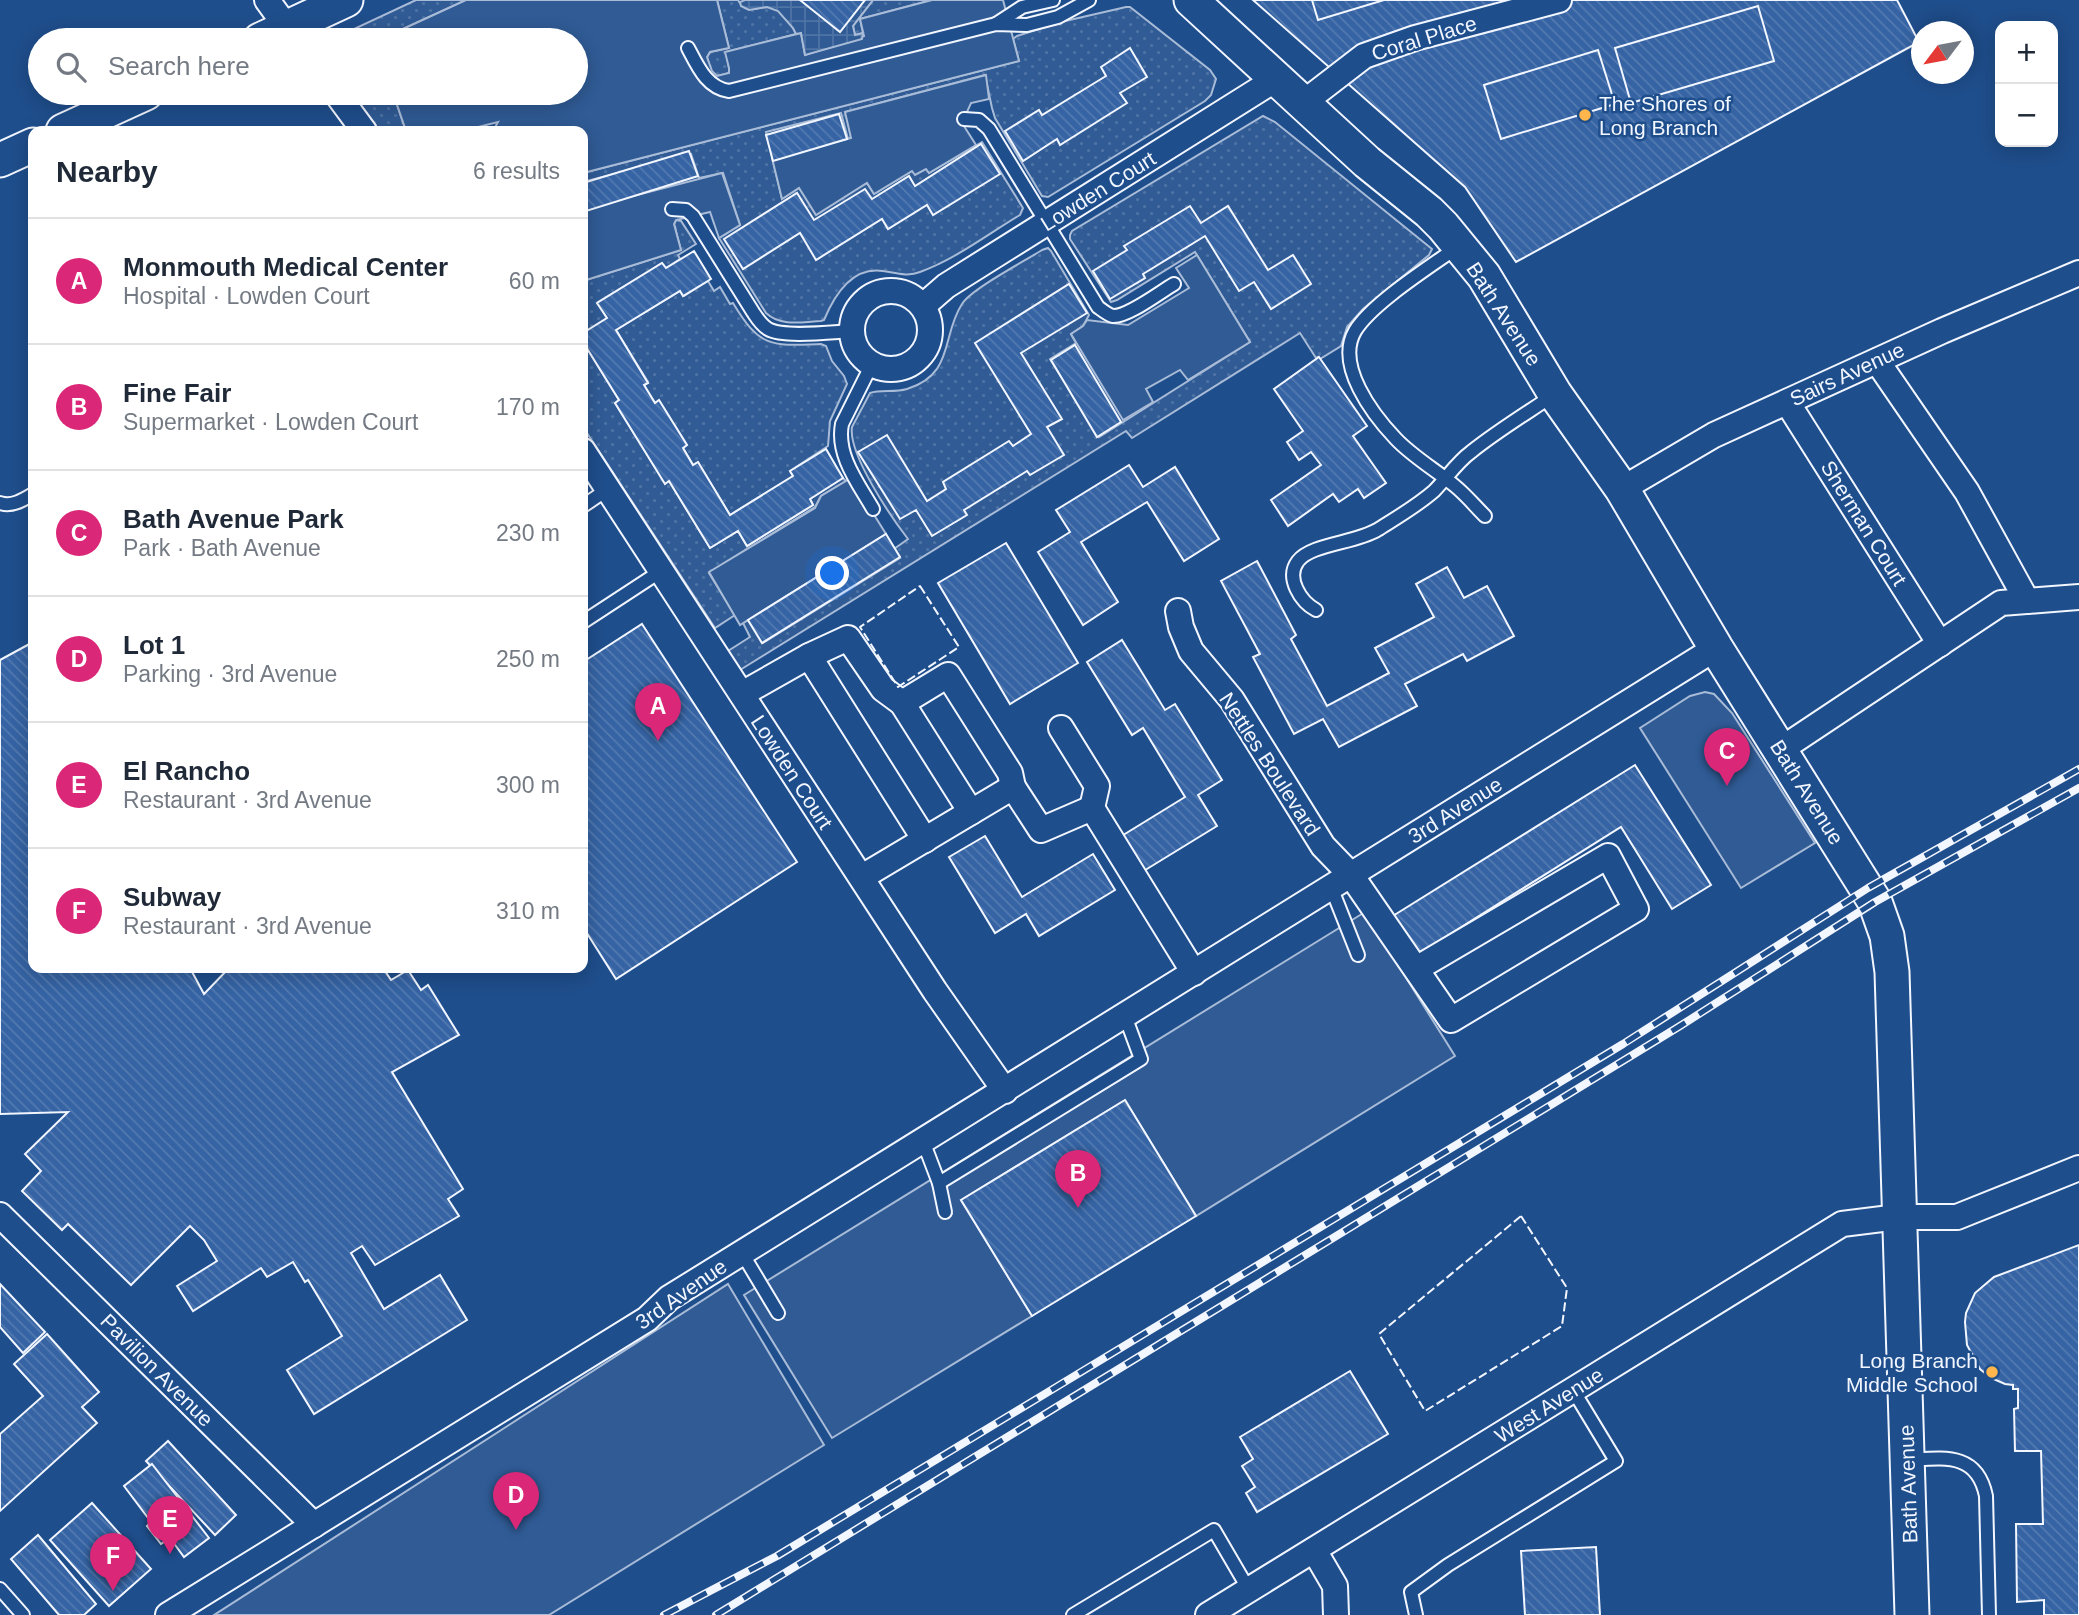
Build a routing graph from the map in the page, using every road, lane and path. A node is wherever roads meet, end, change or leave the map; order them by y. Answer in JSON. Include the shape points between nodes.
{"nodes":[{"id":1,"x":267,"y":0,"type":"edge"},
{"id":2,"x":346,"y":0,"type":"edge"},
{"id":3,"x":1053,"y":0,"type":"edge"},
{"id":4,"x":1082,"y":0,"type":"edge"},
{"id":5,"x":1559,"y":0,"type":"edge"},
{"id":6,"x":1191,"y":1,"type":"edge"},
{"id":7,"x":996,"y":23,"type":"junction"},
{"id":8,"x":278,"y":28,"type":"edge"},
{"id":9,"x":295,"y":28,"type":"edge"},
{"id":10,"x":688,"y":48,"type":"dead end"},
{"id":11,"x":1276,"y":79,"type":"junction"},
{"id":12,"x":1303,"y":103,"type":"junction"},
{"id":13,"x":120,"y":105,"type":"edge"},
{"id":14,"x":345,"y":105,"type":"edge"},
{"id":15,"x":964,"y":119,"type":"dead end"},
{"id":16,"x":74,"y":126,"type":"edge"},
{"id":17,"x":360,"y":126,"type":"edge"},
{"id":18,"x":28,"y":147,"type":"edge"},
{"id":19,"x":0,"y":160,"type":"edge"},
{"id":20,"x":672,"y":209,"type":"dead end"},
{"id":21,"x":1046,"y":223,"type":"junction"},
{"id":22,"x":1459,"y":246,"type":"junction"},
{"id":23,"x":2079,"y":272,"type":"edge"},
{"id":24,"x":1174,"y":284,"type":"dead end"},
{"id":25,"x":923,"y":306,"type":"junction"},
{"id":26,"x":852,"y":331,"type":"junction"},
{"id":27,"x":1877,"y":361,"type":"junction"},
{"id":28,"x":872,"y":364,"type":"junction"},
{"id":29,"x":1555,"y":394,"type":"junction"},
{"id":30,"x":1787,"y":402,"type":"junction"},
{"id":31,"x":588,"y":459,"type":"edge"},
{"id":32,"x":1445,"y":479,"type":"junction"},
{"id":33,"x":608,"y":489,"type":"junction"},
{"id":34,"x":1622,"y":489,"type":"junction"},
{"id":35,"x":28,"y":497,"type":"edge"},
{"id":36,"x":0,"y":503,"type":"edge"},
{"id":37,"x":16,"y":503,"type":"junction"},
{"id":38,"x":588,"y":503,"type":"edge"},
{"id":39,"x":873,"y":509,"type":"dead end"},
{"id":40,"x":0,"y":512,"type":"edge"},
{"id":41,"x":1485,"y":516,"type":"dead end"},
{"id":42,"x":661,"y":571,"type":"junction"},
{"id":43,"x":2079,"y":597,"type":"edge"},
{"id":44,"x":2027,"y":601,"type":"junction"},
{"id":45,"x":1317,"y":610,"type":"dead end"},
{"id":46,"x":1178,"y":611,"type":"dead end"},
{"id":47,"x":588,"y":619,"type":"edge"},
{"id":48,"x":1941,"y":643,"type":"junction"},
{"id":49,"x":1716,"y":648,"type":"junction"},
{"id":50,"x":808,"y":656,"type":"junction"},
{"id":51,"x":741,"y":694,"type":"junction"},
{"id":52,"x":902,"y":703,"type":"junction"},
{"id":53,"x":1061,"y":728,"type":"dead end"},
{"id":54,"x":1780,"y":750,"type":"junction"},
{"id":55,"x":1013,"y":788,"type":"junction"},
{"id":56,"x":1092,"y":808,"type":"junction"},
{"id":57,"x":971,"y":812,"type":"junction"},
{"id":58,"x":925,"y":840,"type":"junction"},
{"id":59,"x":862,"y":877,"type":"junction"},
{"id":60,"x":1341,"y":881,"type":"junction"},
{"id":61,"x":1358,"y":955,"type":"dead end"},
{"id":62,"x":1416,"y":969,"type":"junction"},
{"id":63,"x":1194,"y":973,"type":"junction"},
{"id":64,"x":1125,"y":1016,"type":"junction"},
{"id":65,"x":1005,"y":1091,"type":"junction"},
{"id":66,"x":923,"y":1141,"type":"junction"},
{"id":67,"x":2079,"y":1168,"type":"edge"},
{"id":68,"x":939,"y":1183,"type":"junction"},
{"id":69,"x":944,"y":1212,"type":"dead end"},
{"id":70,"x":0,"y":1215,"type":"edge"},
{"id":71,"x":1898,"y":1217,"type":"junction"},
{"id":72,"x":742,"y":1253,"type":"junction"},
{"id":73,"x":778,"y":1312,"type":"dead end"},
{"id":74,"x":1573,"y":1390,"type":"junction"},
{"id":75,"x":1907,"y":1460,"type":"junction"},
{"id":76,"x":314,"y":1525,"type":"junction"},
{"id":77,"x":1314,"y":1550,"type":"junction"},
{"id":78,"x":0,"y":1589,"type":"edge"},
{"id":79,"x":1249,"y":1590,"type":"junction"},
{"id":80,"x":23,"y":1615,"type":"edge"},
{"id":81,"x":168,"y":1615,"type":"edge"},
{"id":82,"x":1073,"y":1615,"type":"edge"},
{"id":83,"x":1208,"y":1615,"type":"edge"},
{"id":84,"x":1336,"y":1615,"type":"edge"},
{"id":85,"x":1416,"y":1615,"type":"edge"},
{"id":86,"x":1912,"y":1615,"type":"edge"},
{"id":87,"x":1989,"y":1615,"type":"edge"}],
"edges":[{"from":1,"to":8,"type":"street"},
{"from":2,"to":9,"type":"street"},
{"from":3,"to":7,"type":"lane","via":[[1022,7]]},
{"from":4,"to":7,"type":"lane","via":[[1058,17],[1027,24]]},
{"from":5,"to":12,"type":"street","name":"Coral Place","via":[[1364,56]]},
{"from":6,"to":11,"type":"street","name":"Bath Avenue"},
{"from":7,"to":10,"type":"lane","via":[[729,91],[706,78]]},
{"from":11,"to":12,"type":"street","name":"Bath Avenue"},
{"from":11,"to":21,"type":"street","name":"Lowden Court"},
{"from":12,"to":22,"type":"street","name":"Bath Avenue","via":[[1429,212]]},
{"from":13,"to":16,"type":"street"},
{"from":14,"to":17,"type":"street"},
{"from":15,"to":21,"type":"lane","via":[[979,120],[989,129]]},
{"from":18,"to":19,"type":"street"},
{"from":20,"to":26,"type":"lane","via":[[693,216],[752,312],[768,329],[784,334]]},
{"from":21,"to":24,"type":"lane","via":[[1098,307],[1112,316],[1129,312]]},
{"from":21,"to":25,"type":"street","name":"Lowden Court","via":[[946,286]]},
{"from":22,"to":29,"type":"street","name":"Bath Avenue","via":[[1484,276]]},
{"from":22,"to":32,"type":"lane","via":[[1363,320],[1349,352],[1355,382],[1384,424]]},
{"from":23,"to":27,"type":"street","name":"Sairs Avenue"},
{"from":25,"to":26,"type":"street","via":[[902,292],[884,291],[857,310]]},
{"from":25,"to":28,"type":"street","via":[[931,330],[923,354],[902,368]]},
{"from":26,"to":28,"type":"street","via":[[858,351]]},
{"from":27,"to":30,"type":"street","name":"Sairs Avenue"},
{"from":27,"to":44,"type":"street","via":[[1967,492]]},
{"from":28,"to":39,"type":"lane","via":[[840,434],[844,456]]},
{"from":29,"to":32,"type":"lane","via":[[1472,451]]},
{"from":29,"to":34,"type":"street","name":"Bath Avenue"},
{"from":30,"to":34,"type":"street","name":"Sairs Avenue","via":[[1714,435]]},
{"from":30,"to":48,"type":"street","name":"Sherman Court"},
{"from":31,"to":33,"type":"street","name":"Lowden Court"},
{"from":32,"to":41,"type":"lane"},
{"from":32,"to":45,"type":"lane","via":[[1419,503],[1374,532],[1317,548],[1300,558],[1293,573],[1295,583],[1303,600]]},
{"from":33,"to":38,"type":"lane"},
{"from":33,"to":42,"type":"street","name":"Lowden Court"},
{"from":34,"to":49,"type":"street","name":"Bath Avenue"},
{"from":35,"to":37,"type":"lane"},
{"from":36,"to":37,"type":"lane"},
{"from":37,"to":40,"type":"lane"},
{"from":42,"to":47,"type":"lane"},
{"from":42,"to":51,"type":"street","name":"Lowden Court"},
{"from":43,"to":44,"type":"street"},
{"from":44,"to":48,"type":"street","via":[[2001,603]]},
{"from":46,"to":60,"type":"street","name":"Nettles Boulevard","via":[[1191,651],[1232,699]]},
{"from":48,"to":54,"type":"street"},
{"from":49,"to":54,"type":"street","name":"Bath Avenue"},
{"from":49,"to":60,"type":"street","name":"3rd Avenue"},
{"from":50,"to":51,"type":"street"},
{"from":50,"to":52,"type":"street","via":[[848,638],[883,690]]},
{"from":50,"to":58,"type":"street"},
{"from":51,"to":59,"type":"street","name":"Lowden Court"},
{"from":52,"to":55,"type":"street","via":[[948,675],[1010,773]]},
{"from":52,"to":57,"type":"street"},
{"from":53,"to":56,"type":"street","via":[[1097,786]]},
{"from":54,"to":71,"type":"street","name":"Bath Avenue","via":[[1875,902],[1887,936],[1892,972]]},
{"from":55,"to":56,"type":"street","via":[[1041,830]]},
{"from":55,"to":57,"type":"street"},
{"from":56,"to":63,"type":"street"},
{"from":57,"to":58,"type":"street"},
{"from":58,"to":59,"type":"street"},
{"from":59,"to":65,"type":"street","name":"Lowden Court"},
{"from":60,"to":61,"type":"lane"},
{"from":60,"to":62,"type":"street","name":"Nettles Boulevard"},
{"from":60,"to":63,"type":"street","name":"3rd Avenue"},
{"from":62,"to":62,"type":"street","name":"Nettles Boulevard","via":[[1608,856],[1636,909],[1451,1020]]},
{"from":63,"to":64,"type":"street","name":"3rd Avenue"},
{"from":64,"to":65,"type":"street","name":"3rd Avenue"},
{"from":64,"to":68,"type":"lane","via":[[1141,1059]]},
{"from":65,"to":66,"type":"street","name":"3rd Avenue"},
{"from":66,"to":68,"type":"lane"},
{"from":66,"to":72,"type":"street","name":"3rd Avenue"},
{"from":67,"to":71,"type":"street","name":"West Avenue","via":[[1957,1217]]},
{"from":68,"to":69,"type":"lane"},
{"from":70,"to":76,"type":"street","name":"Pavilion Avenue"},
{"from":71,"to":74,"type":"street","name":"West Avenue","via":[[1842,1224]]},
{"from":71,"to":75,"type":"street","name":"Bath Avenue"},
{"from":72,"to":73,"type":"lane"},
{"from":72,"to":76,"type":"street","name":"3rd Avenue","via":[[669,1298],[647,1319]]},
{"from":74,"to":77,"type":"street","name":"West Avenue"},
{"from":74,"to":85,"type":"lane","via":[[1616,1461],[1411,1592]]},
{"from":75,"to":86,"type":"street","name":"Bath Avenue"},
{"from":75,"to":87,"type":"lane","via":[[1949,1458],[1973,1468],[1983,1481]]},
{"from":76,"to":81,"type":"street","name":"3rd Avenue"},
{"from":77,"to":79,"type":"street","name":"West Avenue"},
{"from":77,"to":84,"type":"street","via":[[1335,1586]]},
{"from":78,"to":80,"type":"lane"},
{"from":79,"to":82,"type":"lane","via":[[1214,1530]]},
{"from":79,"to":83,"type":"street","name":"West Avenue"}]}
